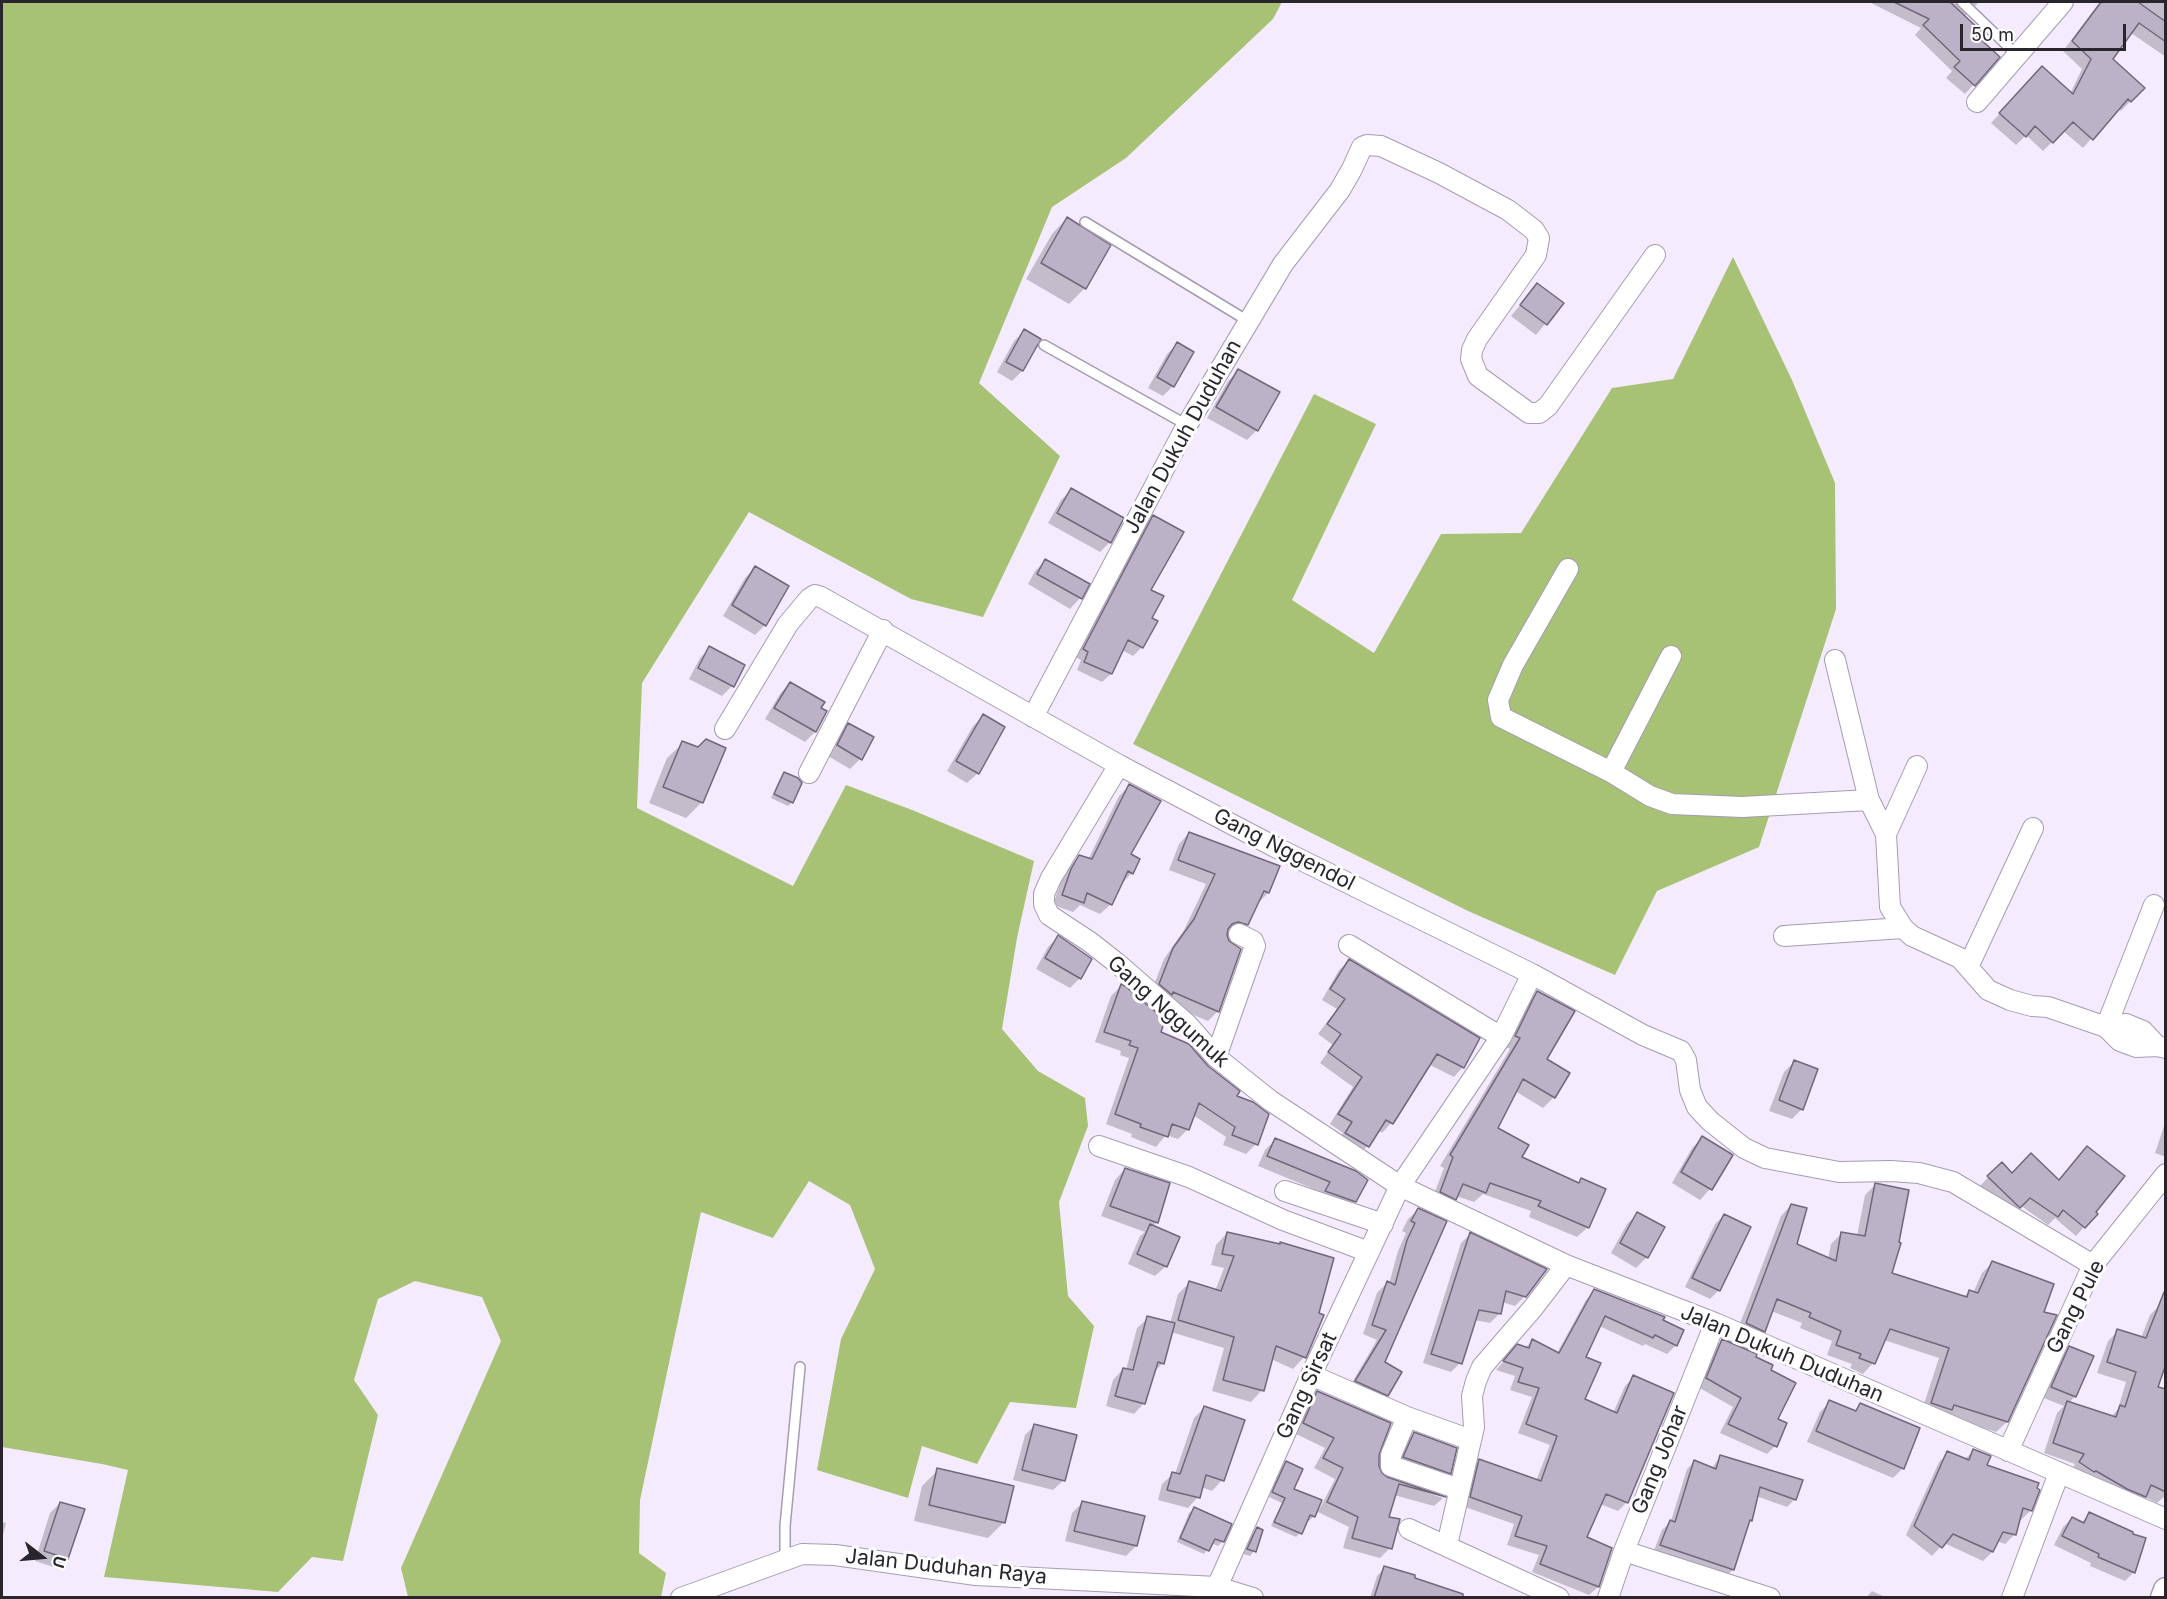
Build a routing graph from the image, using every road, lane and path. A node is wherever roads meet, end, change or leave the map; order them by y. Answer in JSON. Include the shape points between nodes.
{"nodes":[{"id":1,"x":1962,"y":2,"type":"edge"},
{"id":2,"x":2062,"y":2,"type":"edge"},
{"id":3,"x":2017,"y":56,"type":"junction"},
{"id":4,"x":1977,"y":102,"type":"dead end"},
{"id":5,"x":1085,"y":222,"type":"dead end"},
{"id":6,"x":1656,"y":255,"type":"dead end"},
{"id":7,"x":1248,"y":321,"type":"junction"},
{"id":8,"x":1044,"y":345,"type":"dead end"},
{"id":9,"x":1187,"y":425,"type":"junction"},
{"id":10,"x":1568,"y":568,"type":"dead end"},
{"id":11,"x":883,"y":630,"type":"junction"},
{"id":12,"x":1671,"y":656,"type":"dead end"},
{"id":13,"x":1835,"y":660,"type":"dead end"},
{"id":14,"x":1033,"y":717,"type":"junction"},
{"id":15,"x":725,"y":729,"type":"dead end"},
{"id":16,"x":1119,"y":765,"type":"junction"},
{"id":17,"x":1917,"y":766,"type":"dead end"},
{"id":18,"x":1611,"y":772,"type":"junction"},
{"id":19,"x":809,"y":773,"type":"dead end"},
{"id":20,"x":1869,"y":800,"type":"junction"},
{"id":21,"x":2033,"y":828,"type":"dead end"},
{"id":22,"x":1886,"y":834,"type":"junction"},
{"id":23,"x":2154,"y":905,"type":"dead end"},
{"id":24,"x":1903,"y":928,"type":"junction"},
{"id":25,"x":1239,"y":934,"type":"dead end"},
{"id":26,"x":1784,"y":936,"type":"dead end"},
{"id":27,"x":1349,"y":945,"type":"dead end"},
{"id":28,"x":1968,"y":967,"type":"junction"},
{"id":29,"x":1532,"y":974,"type":"junction"},
{"id":30,"x":2106,"y":1028,"type":"junction"},
{"id":31,"x":1501,"y":1037,"type":"junction"},
{"id":32,"x":2162,"y":1047,"type":"edge"},
{"id":33,"x":1216,"y":1057,"type":"junction"},
{"id":34,"x":1099,"y":1146,"type":"dead end"},
{"id":35,"x":2166,"y":1174,"type":"edge"},
{"id":36,"x":1400,"y":1186,"type":"junction"},
{"id":37,"x":1285,"y":1191,"type":"dead end"},
{"id":38,"x":1383,"y":1224,"type":"junction"},
{"id":39,"x":1369,"y":1252,"type":"junction"},
{"id":40,"x":1566,"y":1265,"type":"junction"},
{"id":41,"x":2093,"y":1265,"type":"junction"},
{"id":42,"x":1715,"y":1323,"type":"junction"},
{"id":43,"x":800,"y":1367,"type":"dead end"},
{"id":44,"x":1311,"y":1375,"type":"junction"},
{"id":45,"x":1407,"y":1417,"type":"junction"},
{"id":46,"x":1471,"y":1440,"type":"junction"},
{"id":47,"x":2008,"y":1451,"type":"junction"},
{"id":48,"x":2059,"y":1473,"type":"junction"},
{"id":49,"x":1459,"y":1489,"type":"junction"},
{"id":50,"x":2166,"y":1519,"type":"edge"},
{"id":51,"x":1409,"y":1529,"type":"dead end"},
{"id":52,"x":1447,"y":1545,"type":"junction"},
{"id":53,"x":1624,"y":1551,"type":"junction"},
{"id":54,"x":785,"y":1561,"type":"junction"},
{"id":55,"x":1217,"y":1587,"type":"junction"},
{"id":56,"x":2166,"y":1590,"type":"edge"},
{"id":57,"x":681,"y":1598,"type":"edge"},
{"id":58,"x":1253,"y":1598,"type":"edge"},
{"id":59,"x":1558,"y":1598,"type":"edge"},
{"id":60,"x":1608,"y":1598,"type":"edge"},
{"id":61,"x":1770,"y":1598,"type":"edge"},
{"id":62,"x":2012,"y":1598,"type":"edge"},
{"id":63,"x":2163,"y":1598,"type":"edge"}],
"edges":[{"from":1,"to":3,"type":"lane"},
{"from":2,"to":3,"type":"street"},
{"from":3,"to":4,"type":"street"},
{"from":5,"to":7,"type":"lane"},
{"from":6,"to":7,"type":"street","name":"Jalan Dukuh Duduhan","via":[[1548,406],[1535,414],[1478,376],[1471,359],[1477,339],[1536,255],[1539,238],[1508,210],[1471,189],[1381,146],[1367,145],[1362,147],[1328,207],[1283,264]]},
{"from":7,"to":9,"type":"street","name":"Jalan Dukuh Duduhan"},
{"from":8,"to":9,"type":"lane"},
{"from":9,"to":14,"type":"street","name":"Jalan Dukuh Duduhan"},
{"from":10,"to":18,"type":"street","via":[[1513,665],[1498,700],[1501,717]]},
{"from":11,"to":14,"type":"street","name":"Gang Nggendol"},
{"from":11,"to":15,"type":"street","name":"Gang Nggendol","via":[[821,597],[808,599],[788,624]]},
{"from":11,"to":19,"type":"street"},
{"from":12,"to":18,"type":"street"},
{"from":13,"to":20,"type":"street"},
{"from":14,"to":16,"type":"street","name":"Gang Nggendol"},
{"from":16,"to":29,"type":"street","name":"Gang Nggendol"},
{"from":16,"to":33,"type":"street","name":"Gang Nggumuk","via":[[1051,878],[1044,904],[1049,915],[1100,950],[1187,1024]]},
{"from":17,"to":22,"type":"street"},
{"from":18,"to":20,"type":"street","via":[[1650,796],[1672,804],[1742,807]]},
{"from":20,"to":22,"type":"street"},
{"from":21,"to":28,"type":"street"},
{"from":22,"to":24,"type":"street","via":[[1890,907]]},
{"from":23,"to":30,"type":"street"},
{"from":24,"to":26,"type":"street"},
{"from":24,"to":28,"type":"street","via":[[1960,958]]},
{"from":25,"to":33,"type":"street","via":[[1255,946]]},
{"from":27,"to":31,"type":"street"},
{"from":28,"to":30,"type":"street","via":[[1988,990],[2010,1000],[2048,1007]]},
{"from":29,"to":31,"type":"street"},
{"from":29,"to":41,"type":"street","name":"Gang Nggendol","via":[[1642,1035],[1681,1051],[1697,1107],[1744,1148],[1765,1158],[1839,1172],[1919,1173],[1953,1182]]},
{"from":30,"to":32,"type":"street","via":[[2120,1041],[2136,1047]]},
{"from":30,"to":32,"type":"street","via":[[2126,1024],[2143,1031]]},
{"from":31,"to":36,"type":"street"},
{"from":33,"to":36,"type":"street","name":"Gang Nggumuk","via":[[1271,1101]]},
{"from":34,"to":39,"type":"street","via":[[1189,1177],[1283,1220]]},
{"from":35,"to":41,"type":"street","name":"Gang Pule"},
{"from":36,"to":38,"type":"street","name":"Gang Sirsat"},
{"from":36,"to":40,"type":"street","name":"Jalan Dukuh Duduhan"},
{"from":37,"to":38,"type":"street"},
{"from":38,"to":39,"type":"street","name":"Gang Sirsat"},
{"from":39,"to":44,"type":"street","name":"Gang Sirsat"},
{"from":40,"to":42,"type":"street","name":"Jalan Dukuh Duduhan"},
{"from":40,"to":46,"type":"street","via":[[1482,1367],[1472,1396]]},
{"from":41,"to":47,"type":"street","name":"Gang Pule"},
{"from":42,"to":47,"type":"street","name":"Jalan Dukuh Duduhan"},
{"from":42,"to":53,"type":"street","name":"Gang Johar"},
{"from":43,"to":54,"type":"lane"},
{"from":44,"to":45,"type":"street"},
{"from":44,"to":55,"type":"street","name":"Gang Sirsat"},
{"from":45,"to":46,"type":"street"},
{"from":45,"to":49,"type":"street","via":[[1391,1466]]},
{"from":46,"to":49,"type":"street"},
{"from":47,"to":48,"type":"street","name":"Jalan Dukuh Duduhan"},
{"from":48,"to":50,"type":"street","name":"Jalan Dukuh Duduhan"},
{"from":48,"to":62,"type":"street"},
{"from":49,"to":52,"type":"street"},
{"from":51,"to":52,"type":"street"},
{"from":52,"to":59,"type":"street"},
{"from":53,"to":60,"type":"street","name":"Gang Johar"},
{"from":53,"to":61,"type":"street"},
{"from":54,"to":55,"type":"street","name":"Jalan Duduhan Raya","via":[[802,1554],[835,1555],[976,1575]]},
{"from":54,"to":57,"type":"street","name":"Jalan Duduhan Raya"},
{"from":55,"to":58,"type":"street","name":"Jalan Duduhan Raya"},
{"from":56,"to":63,"type":"street"}]}
